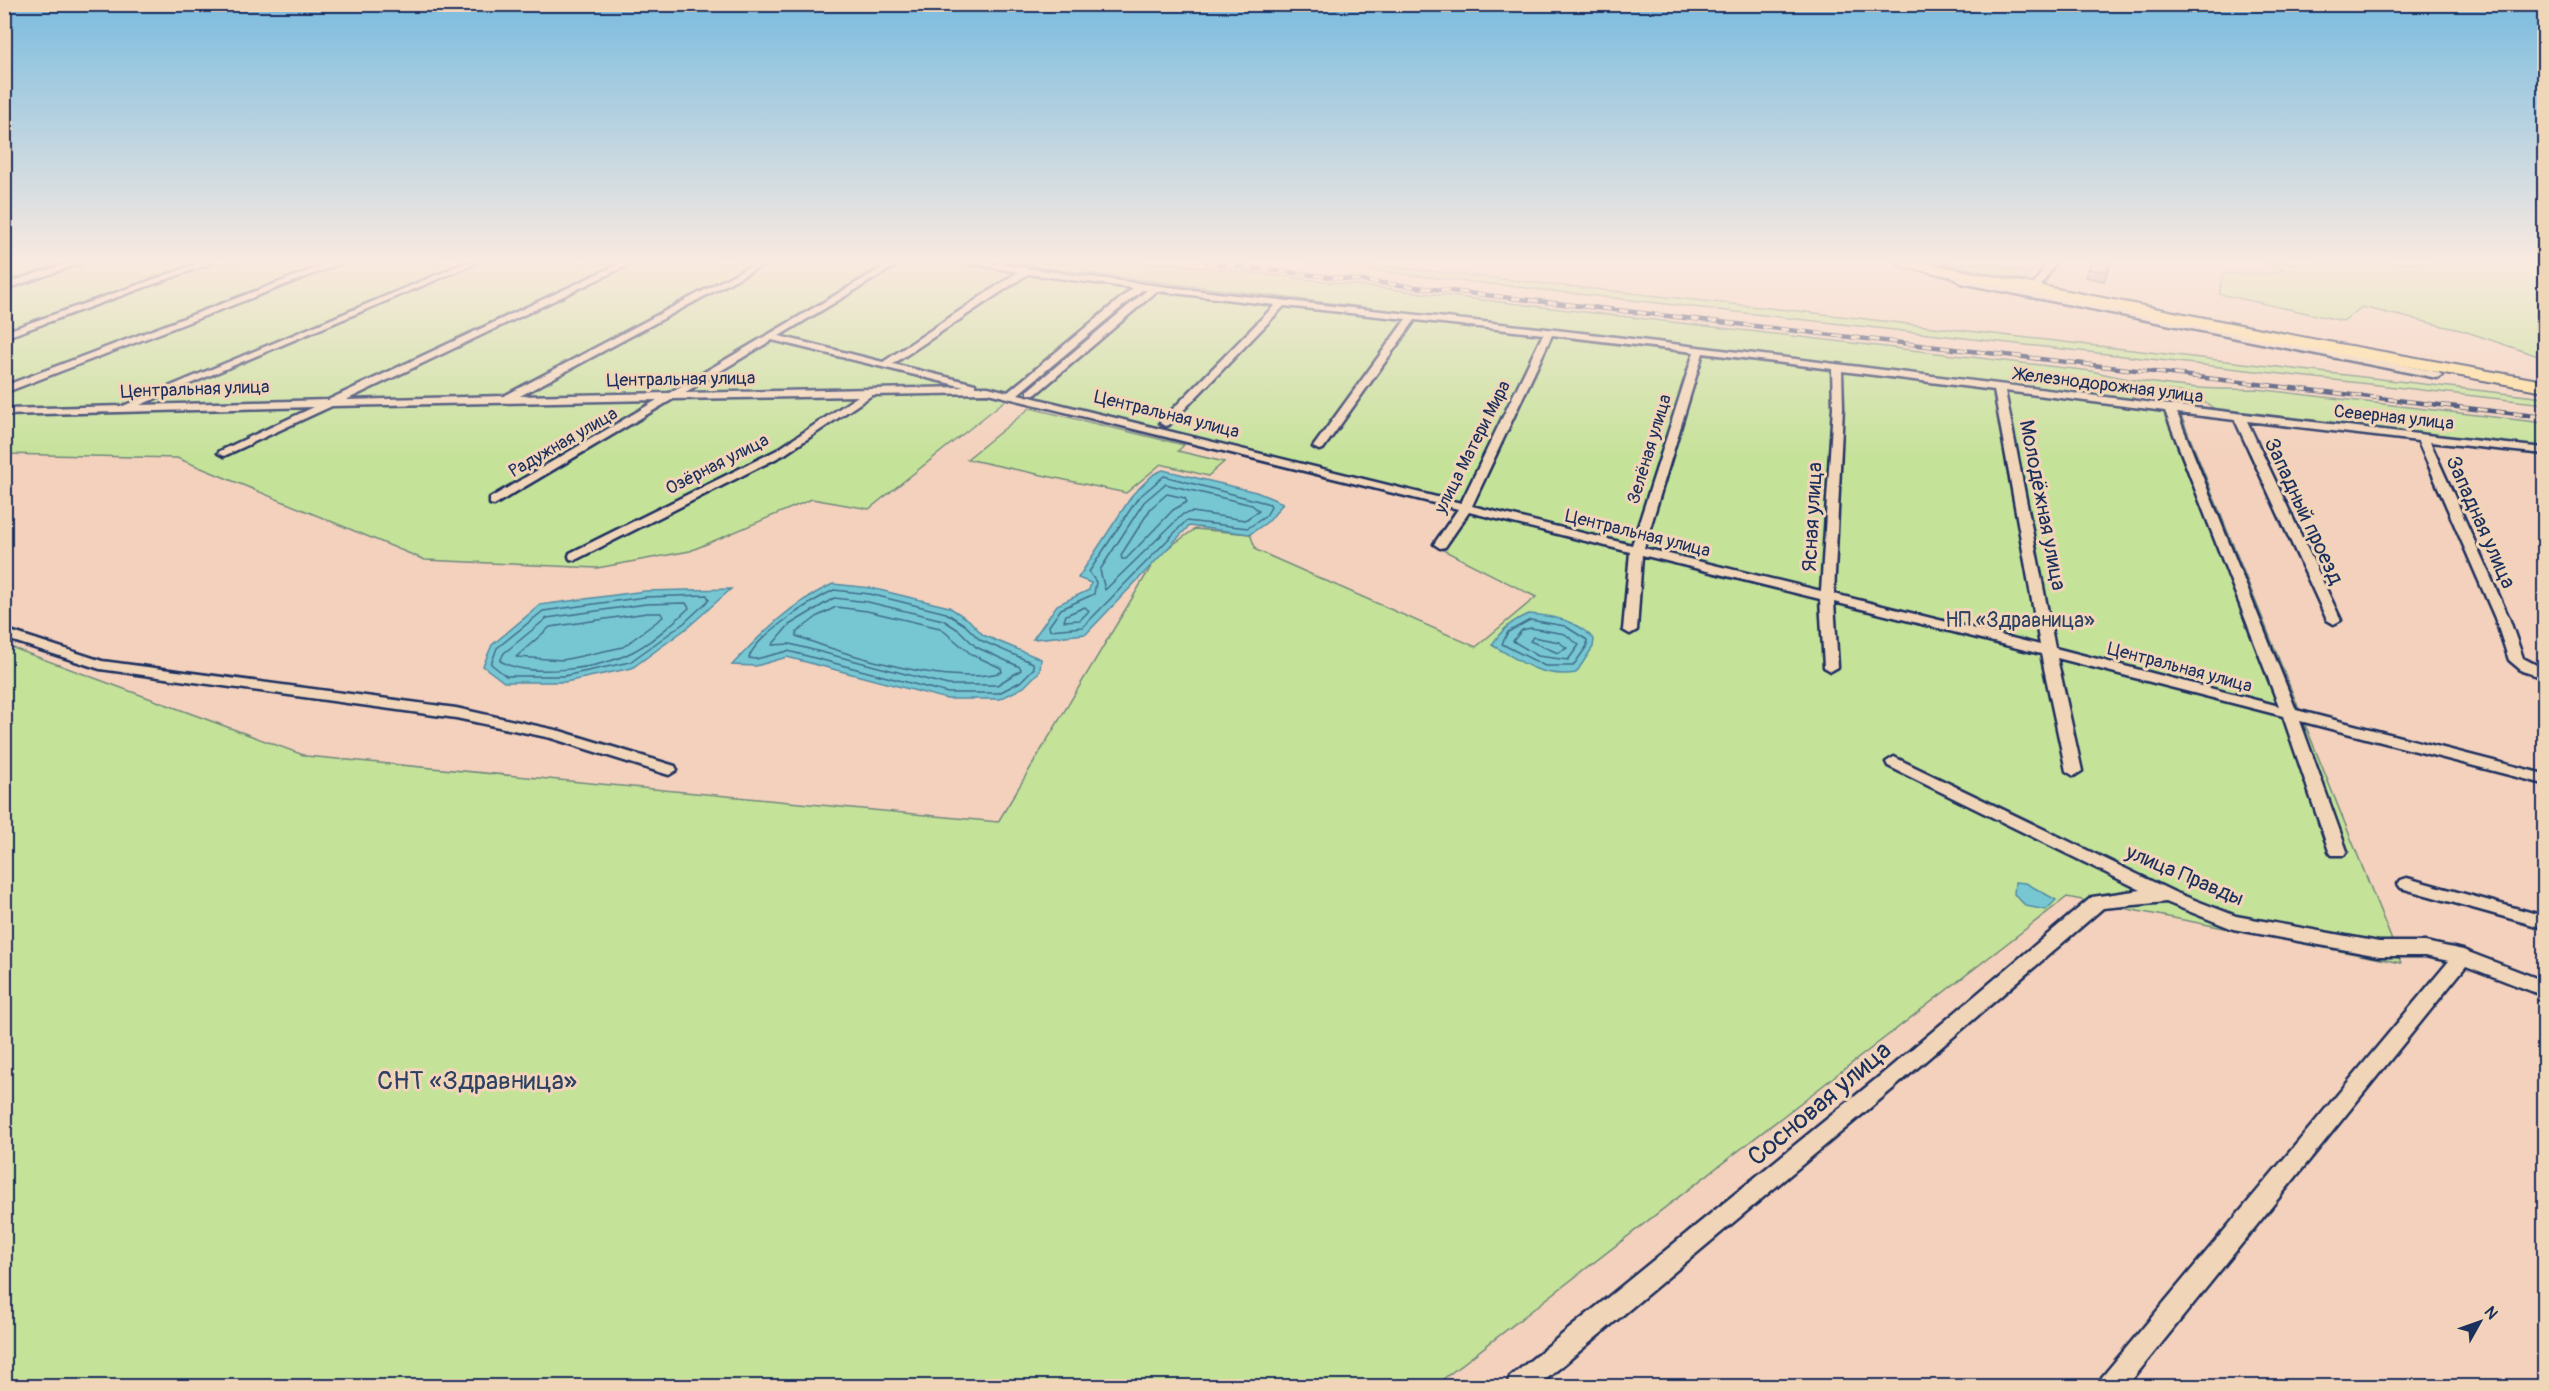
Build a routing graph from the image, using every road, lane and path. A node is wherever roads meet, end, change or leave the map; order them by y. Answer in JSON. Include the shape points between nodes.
{"nodes":[{"id":1,"x":24,"y":328,"type":"edge"},
{"id":2,"x":167,"y":328,"type":"edge"},
{"id":3,"x":315,"y":328,"type":"edge"},
{"id":4,"x":491,"y":328,"type":"edge"},
{"id":5,"x":640,"y":328,"type":"edge"},
{"id":6,"x":786,"y":328,"type":"edge"},
{"id":7,"x":941,"y":328,"type":"edge"},
{"id":8,"x":1091,"y":328,"type":"edge"},
{"id":9,"x":1108,"y":328,"type":"edge"},
{"id":10,"x":1258,"y":328,"type":"edge"},
{"id":11,"x":1404,"y":328,"type":"edge"},
{"id":12,"x":1512,"y":328,"type":"edge"},
{"id":13,"x":2201,"y":328,"type":"edge"},
{"id":14,"x":2248,"y":328,"type":"edge"},
{"id":15,"x":2255,"y":328,"type":"edge"},
{"id":16,"x":1549,"y":332,"type":"junction"},
{"id":17,"x":4,"y":335,"type":"edge"},
{"id":18,"x":771,"y":337,"type":"junction"},
{"id":19,"x":1699,"y":351,"type":"junction"},
{"id":20,"x":885,"y":365,"type":"junction"},
{"id":21,"x":1837,"y":368,"type":"junction"},
{"id":22,"x":2485,"y":372,"type":"junction"},
{"id":23,"x":2437,"y":375,"type":"dead end"},
{"id":24,"x":2544,"y":380,"type":"edge"},
{"id":25,"x":2544,"y":386,"type":"edge"},
{"id":26,"x":1999,"y":388,"type":"junction"},
{"id":27,"x":4,"y":390,"type":"edge"},
{"id":28,"x":988,"y":390,"type":"junction"},
{"id":29,"x":1032,"y":392,"type":"dead end"},
{"id":30,"x":868,"y":394,"type":"junction"},
{"id":31,"x":1011,"y":395,"type":"junction"},
{"id":32,"x":673,"y":397,"type":"junction"},
{"id":33,"x":504,"y":400,"type":"junction"},
{"id":34,"x":333,"y":403,"type":"junction"},
{"id":35,"x":120,"y":409,"type":"junction"},
{"id":36,"x":2170,"y":409,"type":"junction"},
{"id":37,"x":4,"y":412,"type":"edge"},
{"id":38,"x":2240,"y":418,"type":"junction"},
{"id":39,"x":1165,"y":423,"type":"dead end"},
{"id":40,"x":2423,"y":439,"type":"junction"},
{"id":41,"x":1319,"y":447,"type":"dead end"},
{"id":42,"x":2544,"y":451,"type":"edge"},
{"id":43,"x":224,"y":453,"type":"dead end"},
{"id":44,"x":495,"y":501,"type":"dead end"},
{"id":45,"x":1465,"y":508,"type":"junction"},
{"id":46,"x":1440,"y":544,"type":"dead end"},
{"id":47,"x":1636,"y":552,"type":"junction"},
{"id":48,"x":575,"y":556,"type":"dead end"},
{"id":49,"x":1827,"y":598,"type":"junction"},
{"id":50,"x":2334,"y":620,"type":"dead end"},
{"id":51,"x":1630,"y":630,"type":"dead end"},
{"id":52,"x":4,"y":633,"type":"edge"},
{"id":53,"x":2049,"y":651,"type":"junction"},
{"id":54,"x":1831,"y":667,"type":"dead end"},
{"id":55,"x":2544,"y":674,"type":"edge"},
{"id":56,"x":2290,"y":714,"type":"junction"},
{"id":57,"x":1894,"y":762,"type":"dead end"},
{"id":58,"x":669,"y":770,"type":"dead end"},
{"id":59,"x":2074,"y":771,"type":"dead end"},
{"id":60,"x":2544,"y":779,"type":"edge"},
{"id":61,"x":2338,"y":851,"type":"dead end"},
{"id":62,"x":2407,"y":884,"type":"dead end"},
{"id":63,"x":2168,"y":896,"type":"junction"},
{"id":64,"x":2544,"y":922,"type":"edge"},
{"id":65,"x":2463,"y":957,"type":"junction"},
{"id":66,"x":2544,"y":989,"type":"edge"},
{"id":67,"x":1519,"y":1386,"type":"edge"},
{"id":68,"x":2111,"y":1386,"type":"edge"}],
"edges":[{"from":1,"to":17,"type":"street"},
{"from":2,"to":27,"type":"street"},
{"from":3,"to":35,"type":"street"},
{"from":4,"to":34,"type":"street"},
{"from":5,"to":33,"type":"street"},
{"from":6,"to":18,"type":"street","name":"Радужная улица"},
{"from":7,"to":20,"type":"street"},
{"from":8,"to":31,"type":"street"},
{"from":9,"to":29,"type":"street"},
{"from":10,"to":39,"type":"street"},
{"from":11,"to":41,"type":"street"},
{"from":12,"to":16,"type":"street","name":"Железнодорожная улица"},
{"from":13,"to":23,"type":"street"},
{"from":14,"to":22,"type":"main road"},
{"from":15,"to":22,"type":"main road"},
{"from":16,"to":19,"type":"street","name":"Железнодорожная улица"},
{"from":16,"to":45,"type":"street","name":"улица Матери Мира"},
{"from":18,"to":20,"type":"street"},
{"from":18,"to":32,"type":"street","name":"Радужная улица"},
{"from":19,"to":21,"type":"street","name":"Железнодорожная улица"},
{"from":19,"to":47,"type":"street","name":"Зелёная улица"},
{"from":20,"to":28,"type":"street"},
{"from":21,"to":26,"type":"street","name":"Железнодорожная улица"},
{"from":21,"to":49,"type":"street","name":"Ясная улица"},
{"from":22,"to":24,"type":"main road"},
{"from":22,"to":25,"type":"main road"},
{"from":26,"to":36,"type":"street","name":"Железнодорожная улица"},
{"from":26,"to":53,"type":"street","name":"Молодёжная улица"},
{"from":28,"to":30,"type":"street","name":"Центральная улица"},
{"from":28,"to":31,"type":"street","name":"Центральная улица"},
{"from":30,"to":32,"type":"street","name":"Центральная улица"},
{"from":30,"to":48,"type":"street","name":"Озёрная улица","via":[[781,452]]},
{"from":31,"to":45,"type":"street","name":"Центральная улица"},
{"from":32,"to":33,"type":"street","name":"Центральная улица"},
{"from":32,"to":44,"type":"street","name":"Радужная улица"},
{"from":33,"to":34,"type":"street","name":"Центральная улица"},
{"from":34,"to":35,"type":"street","name":"Центральная улица"},
{"from":34,"to":43,"type":"street"},
{"from":35,"to":37,"type":"street","name":"Центральная улица"},
{"from":36,"to":38,"type":"street","name":"Железнодорожная улица"},
{"from":36,"to":56,"type":"street"},
{"from":38,"to":40,"type":"street","name":"Северная улица"},
{"from":38,"to":50,"type":"street","name":"Западный проезд"},
{"from":40,"to":42,"type":"street","name":"Северная улица"},
{"from":40,"to":55,"type":"street","name":"Западная улица","via":[[2502,618],[2516,660]]},
{"from":45,"to":46,"type":"street","name":"улица Матери Мира"},
{"from":45,"to":47,"type":"street","name":"Центральная улица"},
{"from":47,"to":49,"type":"street","name":"Центральная улица"},
{"from":47,"to":51,"type":"street","name":"Зелёная улица"},
{"from":49,"to":53,"type":"street","name":"Центральная улица"},
{"from":49,"to":54,"type":"street","name":"Ясная улица"},
{"from":52,"to":58,"type":"street","via":[[100,665],[456,712],[554,734]]},
{"from":53,"to":56,"type":"street","name":"Центральная улица"},
{"from":53,"to":59,"type":"street","name":"Молодёжная улица"},
{"from":56,"to":60,"type":"street","name":"Центральная улица"},
{"from":56,"to":61,"type":"street"},
{"from":57,"to":63,"type":"street","name":"улица Правды"},
{"from":62,"to":64,"type":"street"},
{"from":63,"to":65,"type":"street","name":"улица Правды","via":[[2233,922],[2278,932],[2379,949],[2425,949]]},
{"from":63,"to":67,"type":"street","name":"Сосновая улица","via":[[2098,902]]},
{"from":65,"to":66,"type":"street","name":"улица Правды"},
{"from":65,"to":68,"type":"street"}]}
